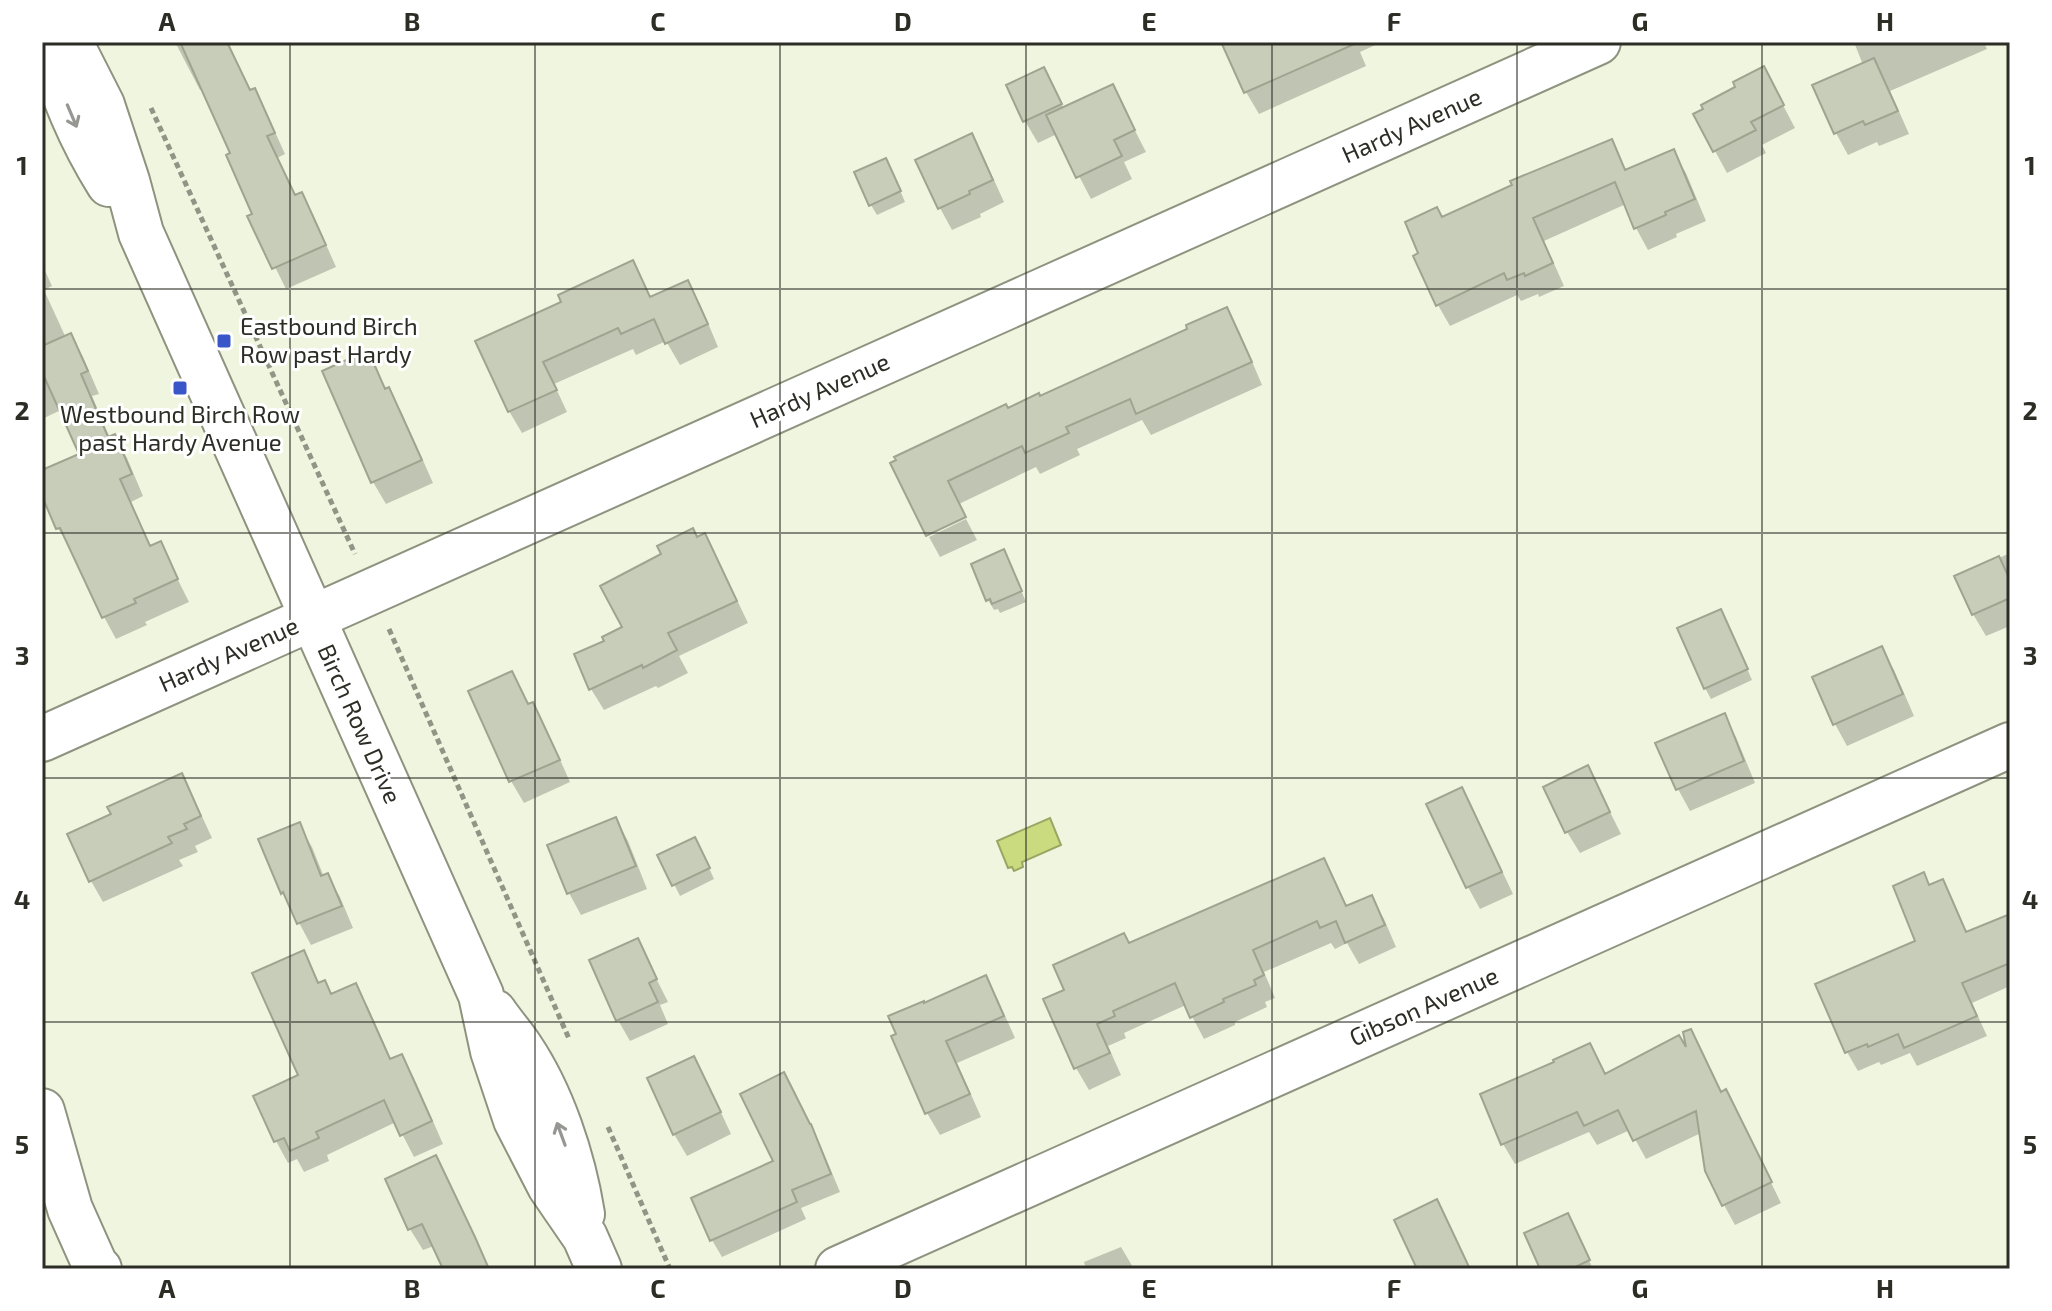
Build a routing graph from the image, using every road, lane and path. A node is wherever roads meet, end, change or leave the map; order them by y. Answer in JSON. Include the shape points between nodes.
{"nodes":[{"id":1,"x":48,"y":42,"type":"edge"},
{"id":2,"x":70,"y":42,"type":"edge"},
{"id":3,"x":1598,"y":42,"type":"edge"},
{"id":4,"x":147,"y":100,"type":"dead end"},
{"id":5,"x":141,"y":233,"type":"junction"},
{"id":6,"x":372,"y":591,"type":"junction"},
{"id":7,"x":312,"y":618,"type":"junction"},
{"id":8,"x":42,"y":739,"type":"edge"},
{"id":9,"x":2010,"y":745,"type":"edge"},
{"id":10,"x":575,"y":1053,"type":"dead end"},
{"id":11,"x":42,"y":1111,"type":"edge"},
{"id":12,"x":607,"y":1125,"type":"dead end"},
{"id":13,"x":56,"y":1218,"type":"edge"},
{"id":14,"x":592,"y":1253,"type":"edge"},
{"id":15,"x":99,"y":1269,"type":"edge"},
{"id":16,"x":670,"y":1269,"type":"edge"},
{"id":17,"x":838,"y":1269,"type":"edge"}],
"edges":[{"from":1,"to":5,"type":"street","name":"Birch Row Drive","one_way":true,"via":[[72,118]]},
{"from":2,"to":5,"type":"street","name":"Birch Row Drive","via":[[102,105]]},
{"from":3,"to":6,"type":"street","name":"Hardy Avenue"},
{"from":4,"to":6,"type":"path"},
{"from":5,"to":7,"type":"street","name":"Birch Row Drive"},
{"from":6,"to":7,"type":"street","name":"Hardy Avenue"},
{"from":6,"to":10,"type":"path"},
{"from":7,"to":8,"type":"street","name":"Hardy Avenue"},
{"from":7,"to":14,"type":"street","name":"Birch Row Drive","via":[[481,995],[521,1049],[549,1102],[570,1161]]},
{"from":9,"to":17,"type":"street","name":"Gibson Avenue"},
{"from":11,"to":13,"type":"street"},
{"from":12,"to":16,"type":"path"},
{"from":13,"to":15,"type":"street"}]}
